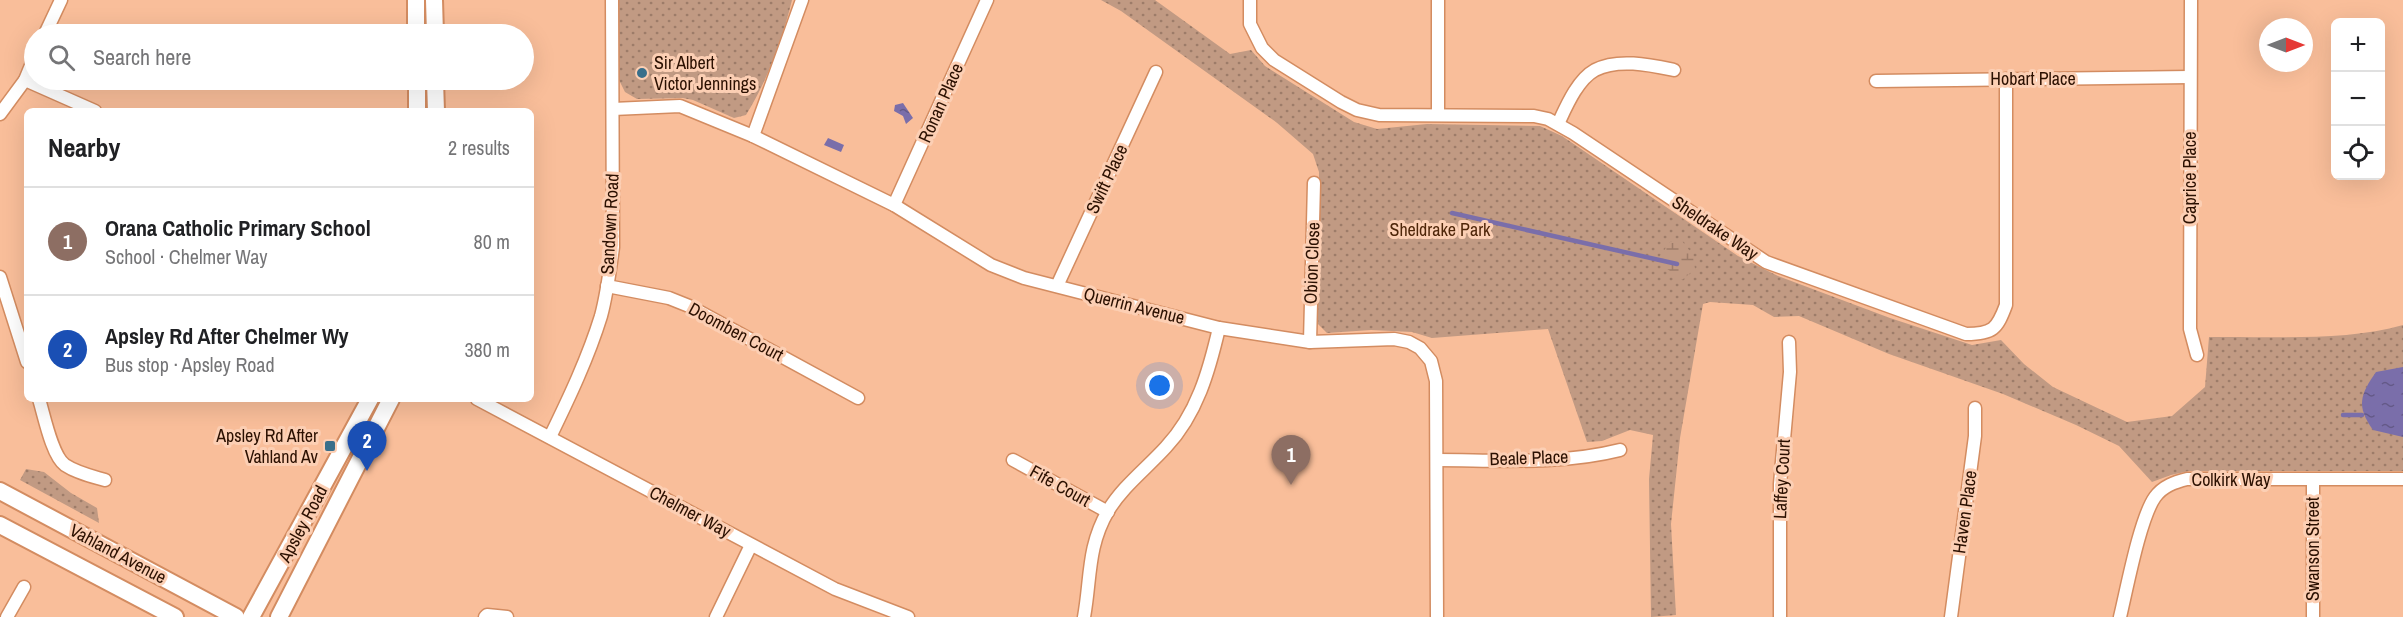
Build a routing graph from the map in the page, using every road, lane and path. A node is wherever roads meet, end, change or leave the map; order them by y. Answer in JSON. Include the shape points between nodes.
{"nodes":[{"id":1,"x":61,"y":0,"type":"edge"},
{"id":2,"x":416,"y":0,"type":"edge"},
{"id":3,"x":435,"y":0,"type":"edge"},
{"id":4,"x":612,"y":0,"type":"edge"},
{"id":5,"x":802,"y":0,"type":"edge"},
{"id":6,"x":987,"y":0,"type":"edge"},
{"id":7,"x":1250,"y":0,"type":"edge"},
{"id":8,"x":1438,"y":0,"type":"edge"},
{"id":9,"x":2191,"y":0,"type":"edge"},
{"id":10,"x":50,"y":24,"type":"edge"},
{"id":11,"x":416,"y":24,"type":"edge"},
{"id":12,"x":435,"y":24,"type":"edge"},
{"id":13,"x":1674,"y":70,"type":"dead end"},
{"id":14,"x":1156,"y":72,"type":"dead end"},
{"id":15,"x":2190,"y":77,"type":"junction"},
{"id":16,"x":2006,"y":79,"type":"junction"},
{"id":17,"x":24,"y":81,"type":"edge"},
{"id":18,"x":1876,"y":81,"type":"dead end"},
{"id":19,"x":48,"y":90,"type":"edge"},
{"id":20,"x":417,"y":90,"type":"edge"},
{"id":21,"x":435,"y":90,"type":"edge"},
{"id":22,"x":88,"y":108,"type":"edge"},
{"id":23,"x":417,"y":108,"type":"edge"},
{"id":24,"x":436,"y":108,"type":"edge"},
{"id":25,"x":613,"y":109,"type":"junction"},
{"id":26,"x":0,"y":114,"type":"edge"},
{"id":27,"x":1438,"y":114,"type":"junction"},
{"id":28,"x":1558,"y":124,"type":"junction"},
{"id":29,"x":753,"y":136,"type":"junction"},
{"id":30,"x":1314,"y":183,"type":"dead end"},
{"id":31,"x":894,"y":206,"type":"junction"},
{"id":32,"x":0,"y":277,"type":"edge"},
{"id":33,"x":607,"y":286,"type":"junction"},
{"id":34,"x":1057,"y":286,"type":"junction"},
{"id":35,"x":1219,"y":328,"type":"junction"},
{"id":36,"x":1310,"y":342,"type":"junction"},
{"id":37,"x":1789,"y":342,"type":"dead end"},
{"id":38,"x":24,"y":353,"type":"edge"},
{"id":39,"x":2197,"y":355,"type":"dead end"},
{"id":40,"x":858,"y":398,"type":"dead end"},
{"id":41,"x":40,"y":402,"type":"edge"},
{"id":42,"x":367,"y":402,"type":"edge"},
{"id":43,"x":389,"y":402,"type":"edge"},
{"id":44,"x":483,"y":402,"type":"edge"},
{"id":45,"x":1975,"y":408,"type":"dead end"},
{"id":46,"x":550,"y":437,"type":"junction"},
{"id":47,"x":1620,"y":450,"type":"dead end"},
{"id":48,"x":1013,"y":460,"type":"dead end"},
{"id":49,"x":1437,"y":460,"type":"junction"},
{"id":50,"x":2403,"y":479,"type":"edge"},
{"id":51,"x":105,"y":480,"type":"dead end"},
{"id":52,"x":2313,"y":480,"type":"junction"},
{"id":53,"x":0,"y":491,"type":"edge"},
{"id":54,"x":1108,"y":512,"type":"junction"},
{"id":55,"x":0,"y":525,"type":"edge"},
{"id":56,"x":751,"y":545,"type":"junction"},
{"id":57,"x":24,"y":587,"type":"dead end"},
{"id":58,"x":7,"y":617,"type":"edge"},
{"id":59,"x":175,"y":617,"type":"edge"},
{"id":60,"x":236,"y":617,"type":"edge"},
{"id":61,"x":251,"y":617,"type":"edge"},
{"id":62,"x":279,"y":617,"type":"edge"},
{"id":63,"x":485,"y":617,"type":"edge"},
{"id":64,"x":507,"y":617,"type":"edge"},
{"id":65,"x":716,"y":617,"type":"edge"},
{"id":66,"x":908,"y":617,"type":"edge"},
{"id":67,"x":1084,"y":617,"type":"edge"},
{"id":68,"x":1437,"y":617,"type":"edge"},
{"id":69,"x":1780,"y":617,"type":"edge"},
{"id":70,"x":1951,"y":617,"type":"edge"},
{"id":71,"x":2120,"y":617,"type":"edge"},
{"id":72,"x":2313,"y":617,"type":"edge"}],
"edges":[{"from":1,"to":10,"type":"street"},
{"from":2,"to":11,"type":"main road"},
{"from":3,"to":12,"type":"main road"},
{"from":4,"to":25,"type":"street","name":"Sandown Road"},
{"from":5,"to":29,"type":"street"},
{"from":6,"to":31,"type":"street","name":"Ronan Place"},
{"from":7,"to":27,"type":"street","name":"Sheldrake Way","via":[[1250,24],[1262,48],[1274,60],[1341,102],[1379,115]]},
{"from":8,"to":27,"type":"street"},
{"from":9,"to":15,"type":"street","name":"Caprice Place"},
{"from":13,"to":28,"type":"street","via":[[1649,64],[1615,64],[1594,70],[1580,85]]},
{"from":14,"to":34,"type":"street","name":"Swift Place"},
{"from":15,"to":16,"type":"street","name":"Hobart Place"},
{"from":15,"to":39,"type":"street","name":"Caprice Place","via":[[2190,329]]},
{"from":16,"to":18,"type":"street","name":"Hobart Place"},
{"from":16,"to":28,"type":"street","name":"Sheldrake Way","via":[[2006,305],[1998,326],[1983,334],[1966,334],[1766,262]]},
{"from":17,"to":26,"type":"street"},
{"from":19,"to":22,"type":"street"},
{"from":20,"to":23,"type":"main road"},
{"from":21,"to":24,"type":"main road"},
{"from":25,"to":29,"type":"street","name":"Querrin Avenue","via":[[680,106]]},
{"from":25,"to":33,"type":"street","name":"Sandown Road","via":[[613,247]]},
{"from":27,"to":28,"type":"street","name":"Sheldrake Way","via":[[1534,116]]},
{"from":29,"to":31,"type":"street","name":"Querrin Avenue"},
{"from":30,"to":36,"type":"street","name":"Obion Close"},
{"from":31,"to":34,"type":"street","name":"Querrin Avenue","via":[[991,265]]},
{"from":32,"to":38,"type":"street"},
{"from":33,"to":40,"type":"street","name":"Doomben Court","via":[[645,292],[689,306]]},
{"from":33,"to":46,"type":"street","name":"Sandown Road","via":[[588,355]]},
{"from":34,"to":35,"type":"street","name":"Querrin Avenue"},
{"from":35,"to":36,"type":"street","name":"Querrin Avenue"},
{"from":35,"to":54,"type":"street","via":[[1206,378],[1181,430]]},
{"from":36,"to":49,"type":"street","name":"Querrin Avenue","via":[[1394,339],[1420,348],[1431,361],[1436,381]]},
{"from":37,"to":69,"type":"street","name":"Laffey Court","via":[[1780,484]]},
{"from":41,"to":51,"type":"street","via":[[62,464]]},
{"from":42,"to":61,"type":"main road","name":"Apsley Road"},
{"from":43,"to":62,"type":"main road","name":"Apsley Road"},
{"from":44,"to":46,"type":"street","name":"Chelmer Way"},
{"from":45,"to":70,"type":"street","name":"Haven Place","via":[[1975,436]]},
{"from":46,"to":56,"type":"street","name":"Chelmer Way"},
{"from":47,"to":49,"type":"street","name":"Beale Place","via":[[1529,460]]},
{"from":48,"to":54,"type":"street","name":"Fife Court"},
{"from":49,"to":68,"type":"street","name":"Querrin Avenue"},
{"from":50,"to":52,"type":"street","name":"Colkirk Way"},
{"from":52,"to":71,"type":"street","name":"Colkirk Way","via":[[2172,482],[2156,496],[2147,514]]},
{"from":52,"to":72,"type":"street","name":"Swanson Street"},
{"from":53,"to":60,"type":"main road","name":"Vahland Avenue"},
{"from":54,"to":67,"type":"street","via":[[1096,536],[1088,569]]},
{"from":55,"to":59,"type":"main road","name":"Vahland Avenue"},
{"from":56,"to":65,"type":"street"},
{"from":56,"to":66,"type":"street","name":"Chelmer Way","via":[[835,589]]},
{"from":57,"to":58,"type":"street"},
{"from":63,"to":64,"type":"street"}]}
